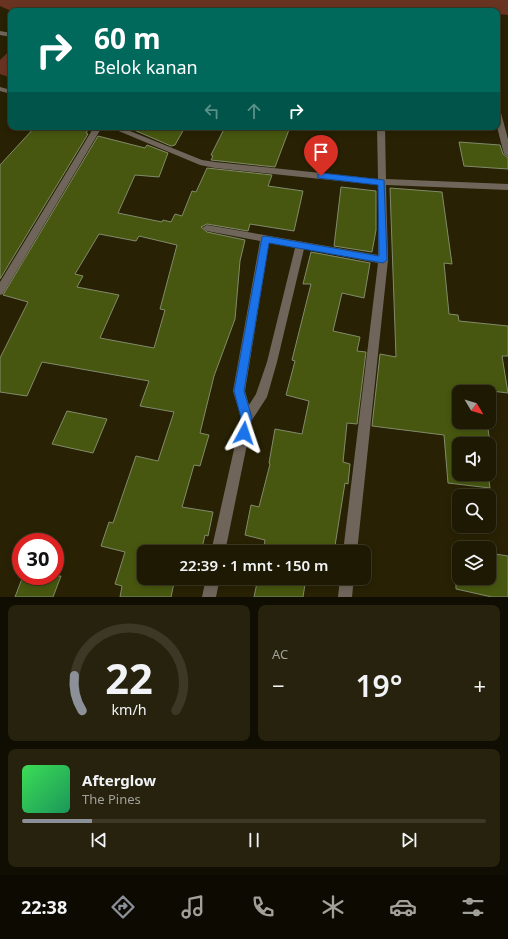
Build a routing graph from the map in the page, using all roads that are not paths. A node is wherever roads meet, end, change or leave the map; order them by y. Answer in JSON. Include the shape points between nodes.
{"nodes":[{"id":1,"x":500,"y":124,"type":"edge"},
{"id":2,"x":96,"y":130,"type":"edge"},
{"id":3,"x":120,"y":130,"type":"edge"},
{"id":4,"x":381,"y":130,"type":"edge"},
{"id":5,"x":508,"y":154,"type":"edge"},
{"id":6,"x":381,"y":182,"type":"junction"},
{"id":7,"x":508,"y":188,"type":"edge"},
{"id":8,"x":206,"y":228,"type":"dead end"},
{"id":9,"x":265,"y":239,"type":"junction"},
{"id":10,"x":300,"y":245,"type":"junction"},
{"id":11,"x":383,"y":260,"type":"junction"},
{"id":12,"x":0,"y":291,"type":"edge"},
{"id":13,"x":247,"y":418,"type":"junction"},
{"id":14,"x":220,"y":545,"type":"edge"},
{"id":15,"x":351,"y":545,"type":"edge"},
{"id":16,"x":212,"y":585,"type":"edge"},
{"id":17,"x":346,"y":585,"type":"edge"},
{"id":18,"x":209,"y":597,"type":"edge"},
{"id":19,"x":345,"y":597,"type":"edge"}],
"edges":[{"from":1,"to":5,"type":"street"},
{"from":2,"to":12,"type":"street"},
{"from":3,"to":6,"type":"street","via":[[200,162],[215,165]]},
{"from":4,"to":6,"type":"street"},
{"from":6,"to":7,"type":"street"},
{"from":6,"to":11,"type":"street"},
{"from":8,"to":9,"type":"street"},
{"from":9,"to":10,"type":"street"},
{"from":9,"to":13,"type":"street","via":[[239,391]]},
{"from":10,"to":11,"type":"street"},
{"from":10,"to":13,"type":"street","via":[[272,362],[261,397]]},
{"from":11,"to":15,"type":"street"},
{"from":13,"to":14,"type":"street"},
{"from":16,"to":18,"type":"street"},
{"from":17,"to":19,"type":"street"}]}
